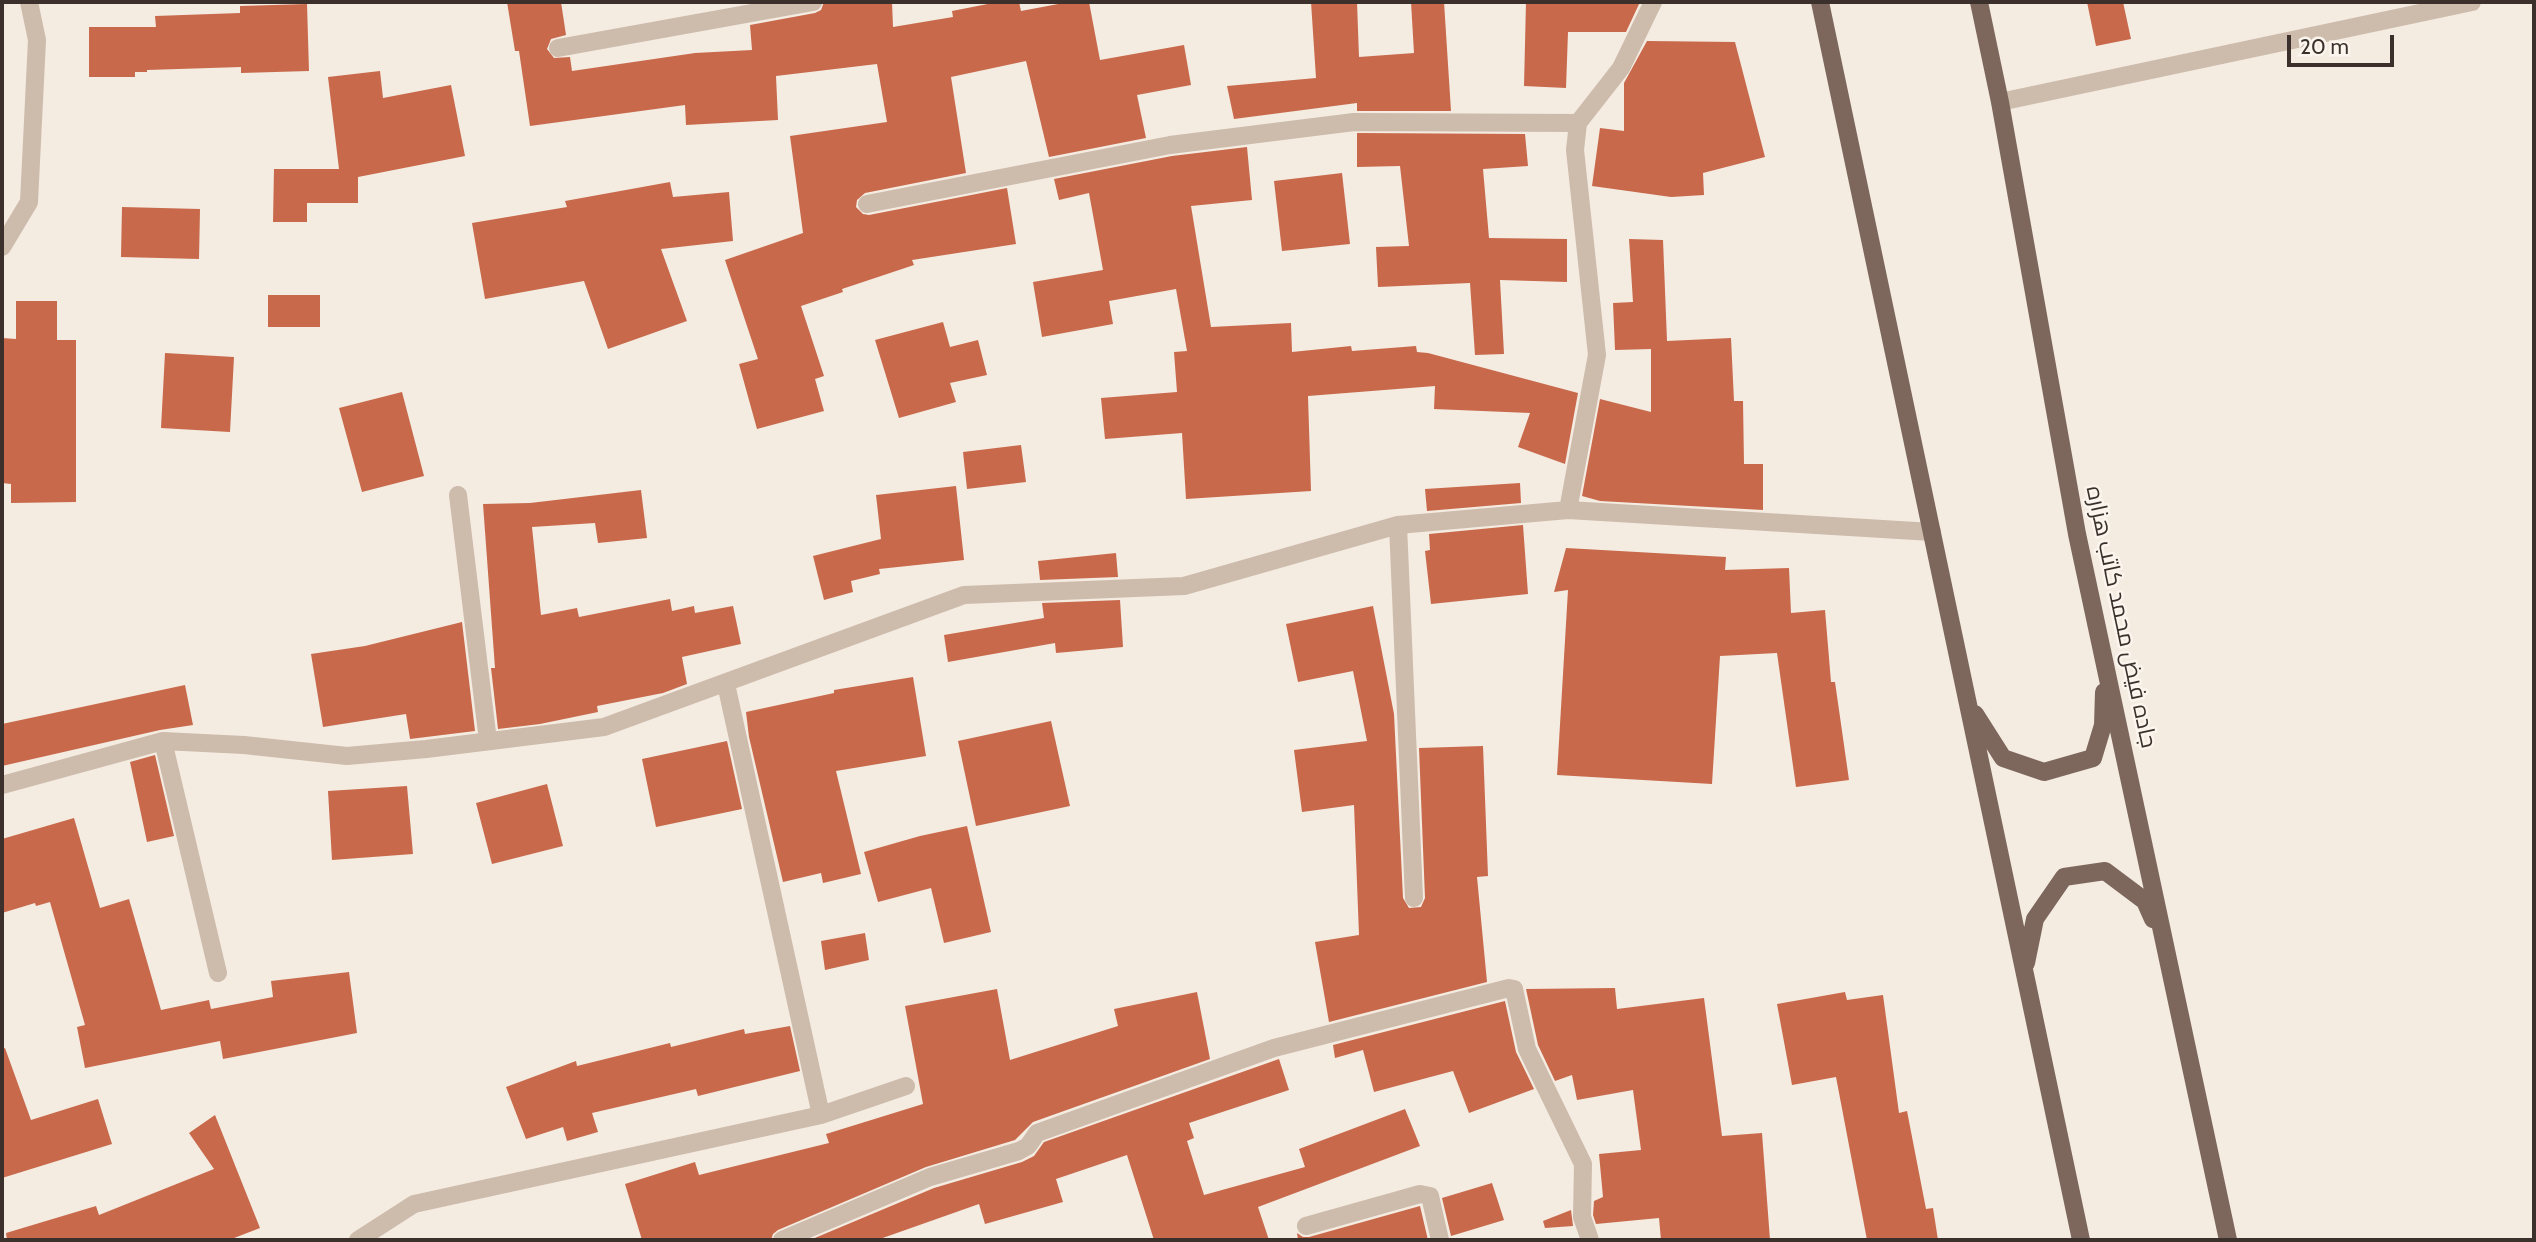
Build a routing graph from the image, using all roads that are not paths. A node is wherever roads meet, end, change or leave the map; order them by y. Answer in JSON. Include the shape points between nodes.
{"nodes":[{"id":1,"x":29,"y":2,"type":"edge"},
{"id":2,"x":813,"y":2,"type":"edge"},
{"id":3,"x":1653,"y":2,"type":"edge"},
{"id":4,"x":1820,"y":2,"type":"edge"},
{"id":5,"x":1979,"y":2,"type":"edge"},
{"id":6,"x":2472,"y":2,"type":"edge"},
{"id":7,"x":558,"y":48,"type":"dead end"},
{"id":8,"x":2000,"y":102,"type":"junction"},
{"id":9,"x":1577,"y":123,"type":"junction"},
{"id":10,"x":867,"y":204,"type":"dead end"},
{"id":11,"x":2,"y":247,"type":"edge"},
{"id":12,"x":458,"y":495,"type":"dead end"},
{"id":13,"x":1568,"y":510,"type":"junction"},
{"id":14,"x":1398,"y":524,"type":"junction"},
{"id":15,"x":1932,"y":532,"type":"junction"},
{"id":16,"x":2105,"y":665,"type":"junction"},
{"id":17,"x":726,"y":684,"type":"junction"},
{"id":18,"x":1968,"y":702,"type":"junction"},
{"id":19,"x":163,"y":741,"type":"junction"},
{"id":20,"x":488,"y":741,"type":"junction"},
{"id":21,"x":2,"y":785,"type":"edge"},
{"id":22,"x":1414,"y":898,"type":"dead end"},
{"id":23,"x":2164,"y":944,"type":"junction"},
{"id":24,"x":2024,"y":970,"type":"junction"},
{"id":25,"x":218,"y":973,"type":"dead end"},
{"id":26,"x":906,"y":1086,"type":"dead end"},
{"id":27,"x":821,"y":1115,"type":"junction"},
{"id":28,"x":1306,"y":1226,"type":"dead end"},
{"id":29,"x":358,"y":1240,"type":"edge"},
{"id":30,"x":782,"y":1240,"type":"edge"},
{"id":31,"x":1440,"y":1240,"type":"edge"},
{"id":32,"x":1590,"y":1240,"type":"edge"},
{"id":33,"x":2081,"y":1240,"type":"edge"},
{"id":34,"x":2228,"y":1240,"type":"edge"}],
"edges":[{"from":1,"to":11,"type":"street","via":[[37,40],[29,202]]},
{"from":2,"to":7,"type":"street"},
{"from":3,"to":9,"type":"street","via":[[1621,68]]},
{"from":4,"to":15,"type":"main road"},
{"from":5,"to":8,"type":"main road","name":"جاده فیض محمد کاتب هزاره"},
{"from":6,"to":8,"type":"street"},
{"from":8,"to":16,"type":"main road","name":"جاده فیض محمد کاتب هزاره","via":[[2077,534]]},
{"from":9,"to":10,"type":"street","via":[[1354,121],[1170,145]]},
{"from":9,"to":13,"type":"street","via":[[1575,150],[1597,355]]},
{"from":12,"to":20,"type":"street"},
{"from":13,"to":14,"type":"street"},
{"from":13,"to":15,"type":"street"},
{"from":14,"to":17,"type":"street","via":[[1184,586],[964,595]]},
{"from":14,"to":22,"type":"street"},
{"from":15,"to":18,"type":"main road"},
{"from":16,"to":18,"type":"main road","via":[[2103,725],[2093,758],[2044,772],[2003,758]]},
{"from":16,"to":23,"type":"main road","name":"جاده فیض محمد کاتب هزاره"},
{"from":17,"to":20,"type":"street","via":[[604,727]]},
{"from":17,"to":27,"type":"street"},
{"from":18,"to":24,"type":"main road"},
{"from":19,"to":20,"type":"street","via":[[347,756]]},
{"from":19,"to":21,"type":"street"},
{"from":19,"to":25,"type":"street"},
{"from":23,"to":24,"type":"main road","via":[[2145,901],[2105,871],[2064,877],[2035,919]]},
{"from":23,"to":34,"type":"main road","name":"جاده فیض محمد کاتب هزاره"},
{"from":24,"to":33,"type":"main road"},
{"from":26,"to":27,"type":"street"},
{"from":27,"to":29,"type":"street","via":[[414,1204]]},
{"from":28,"to":31,"type":"street","via":[[1427,1194]]},
{"from":30,"to":32,"type":"street","via":[[930,1177],[1019,1151],[1037,1133],[1274,1048],[1509,988],[1514,989],[1527,1049],[1583,1164],[1582,1217]]}]}
